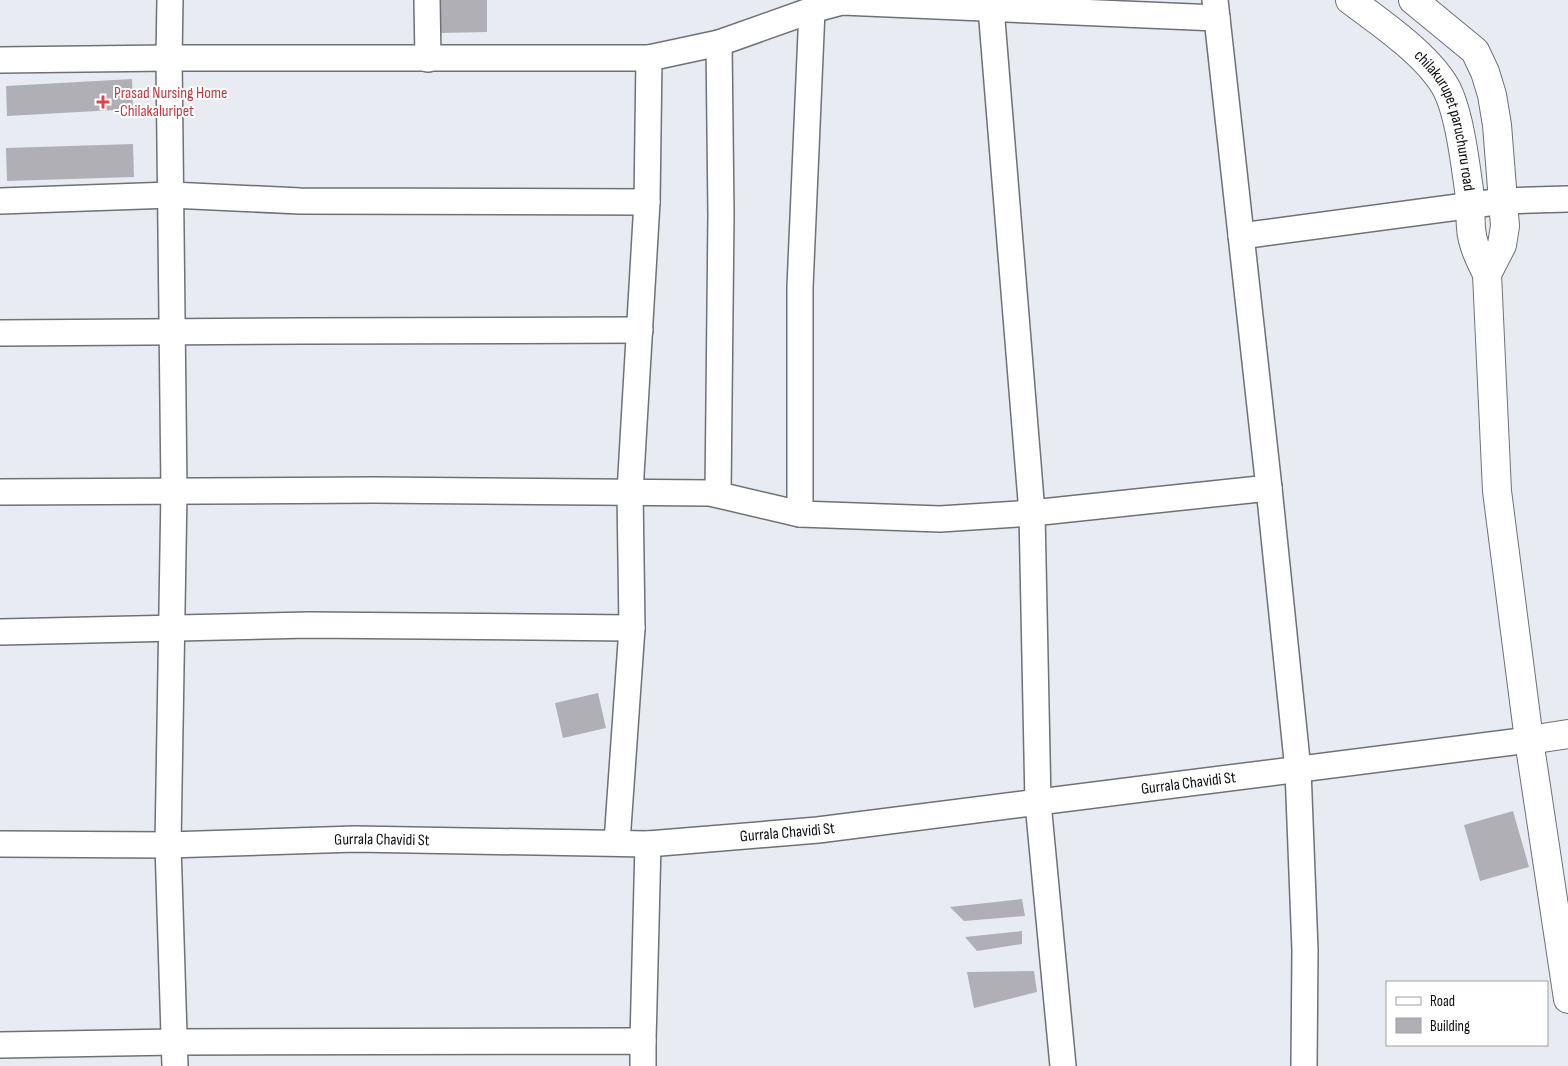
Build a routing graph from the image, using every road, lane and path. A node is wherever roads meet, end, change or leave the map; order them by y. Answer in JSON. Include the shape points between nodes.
{"nodes":[{"id":1,"x":170,"y":0,"type":"edge"},
{"id":2,"x":427,"y":0,"type":"edge"},
{"id":3,"x":1350,"y":0,"type":"edge"},
{"id":4,"x":1413,"y":0,"type":"edge"},
{"id":5,"x":991,"y":8,"type":"junction"},
{"id":6,"x":1216,"y":9,"type":"edge"},
{"id":7,"x":812,"y":10,"type":"junction"},
{"id":8,"x":719,"y":43,"type":"junction"},
{"id":9,"x":169,"y":58,"type":"junction"},
{"id":10,"x":428,"y":58,"type":"junction"},
{"id":11,"x":649,"y":58,"type":"junction"},
{"id":12,"x":0,"y":60,"type":"edge"},
{"id":13,"x":171,"y":195,"type":"junction"},
{"id":14,"x":1568,"y":199,"type":"edge"},
{"id":15,"x":0,"y":201,"type":"edge"},
{"id":16,"x":1503,"y":201,"type":"junction"},
{"id":17,"x":647,"y":202,"type":"junction"},
{"id":18,"x":1470,"y":207,"type":"junction"},
{"id":19,"x":1241,"y":236,"type":"junction"},
{"id":20,"x":1487,"y":274,"type":"junction"},
{"id":21,"x":640,"y":330,"type":"junction"},
{"id":22,"x":0,"y":333,"type":"edge"},
{"id":23,"x":172,"y":333,"type":"junction"},
{"id":24,"x":1269,"y":488,"type":"junction"},
{"id":25,"x":174,"y":491,"type":"junction"},
{"id":26,"x":0,"y":492,"type":"edge"},
{"id":27,"x":630,"y":492,"type":"junction"},
{"id":28,"x":718,"y":494,"type":"junction"},
{"id":29,"x":1032,"y":513,"type":"junction"},
{"id":30,"x":800,"y":514,"type":"junction"},
{"id":31,"x":172,"y":628,"type":"junction"},
{"id":32,"x":632,"y":628,"type":"junction"},
{"id":33,"x":0,"y":632,"type":"edge"},
{"id":34,"x":1568,"y":734,"type":"edge"},
{"id":35,"x":1529,"y":740,"type":"junction"},
{"id":36,"x":1298,"y":770,"type":"junction"},
{"id":37,"x":1038,"y":802,"type":"junction"},
{"id":38,"x":617,"y":842,"type":"junction"},
{"id":39,"x":0,"y":844,"type":"edge"},
{"id":40,"x":648,"y":844,"type":"junction"},
{"id":41,"x":168,"y":846,"type":"junction"},
{"id":42,"x":1568,"y":999,"type":"edge"},
{"id":43,"x":643,"y":1041,"type":"junction"},
{"id":44,"x":0,"y":1045,"type":"edge"},
{"id":45,"x":175,"y":1054,"type":"edge"},
{"id":46,"x":643,"y":1066,"type":"edge"},
{"id":47,"x":1063,"y":1066,"type":"edge"},
{"id":48,"x":1304,"y":1066,"type":"edge"}],
"edges":[{"from":1,"to":9,"type":"street"},
{"from":2,"to":10,"type":"street"},
{"from":3,"to":18,"type":"street","name":"chilakurupet paruchuru road","via":[[1427,62],[1445,87],[1455,112]]},
{"from":4,"to":16,"type":"street","via":[[1475,51],[1485,72],[1497,125]]},
{"from":5,"to":6,"type":"street"},
{"from":5,"to":7,"type":"street","via":[[842,2]]},
{"from":5,"to":29,"type":"street"},
{"from":6,"to":19,"type":"street"},
{"from":7,"to":8,"type":"street"},
{"from":7,"to":30,"type":"street","via":[[800,287]]},
{"from":8,"to":11,"type":"street"},
{"from":8,"to":28,"type":"street"},
{"from":9,"to":10,"type":"street"},
{"from":9,"to":12,"type":"street"},
{"from":9,"to":13,"type":"street"},
{"from":10,"to":11,"type":"street"},
{"from":11,"to":17,"type":"street"},
{"from":13,"to":15,"type":"street"},
{"from":13,"to":17,"type":"street","via":[[300,201]]},
{"from":13,"to":23,"type":"street"},
{"from":14,"to":16,"type":"street"},
{"from":16,"to":18,"type":"street"},
{"from":16,"to":20,"type":"street","via":[[1502,245]]},
{"from":17,"to":21,"type":"street"},
{"from":18,"to":19,"type":"street"},
{"from":18,"to":20,"type":"street","name":"chilakurupet paruchuru road","via":[[1472,237]]},
{"from":19,"to":24,"type":"street"},
{"from":20,"to":35,"type":"street","via":[[1498,490]]},
{"from":21,"to":23,"type":"street"},
{"from":21,"to":27,"type":"street"},
{"from":22,"to":23,"type":"street"},
{"from":23,"to":25,"type":"street"},
{"from":24,"to":29,"type":"street"},
{"from":24,"to":36,"type":"street"},
{"from":25,"to":26,"type":"street"},
{"from":25,"to":27,"type":"street"},
{"from":25,"to":31,"type":"street"},
{"from":27,"to":28,"type":"street"},
{"from":27,"to":32,"type":"street"},
{"from":28,"to":30,"type":"street"},
{"from":29,"to":30,"type":"street","via":[[940,519]]},
{"from":29,"to":37,"type":"street"},
{"from":31,"to":32,"type":"street","via":[[309,625]]},
{"from":31,"to":33,"type":"street"},
{"from":31,"to":41,"type":"street"},
{"from":32,"to":38,"type":"street"},
{"from":34,"to":35,"type":"street","name":"Gurrala Chavidi St"},
{"from":35,"to":36,"type":"street","name":"Gurrala Chavidi St"},
{"from":35,"to":42,"type":"street"},
{"from":36,"to":37,"type":"street","name":"Gurrala Chavidi St"},
{"from":36,"to":48,"type":"street","via":[[1305,950]]},
{"from":37,"to":40,"type":"street","name":"Gurrala Chavidi St","via":[[818,830]]},
{"from":37,"to":47,"type":"street"},
{"from":38,"to":40,"type":"street","name":"Gurrala Chavidi St"},
{"from":38,"to":41,"type":"street","name":"Gurrala Chavidi St","via":[[355,839]]},
{"from":39,"to":41,"type":"street","name":"Gurrala Chavidi St"},
{"from":40,"to":43,"type":"street"},
{"from":41,"to":45,"type":"street"},
{"from":43,"to":45,"type":"street"},
{"from":43,"to":46,"type":"street"},
{"from":44,"to":45,"type":"street"}]}
